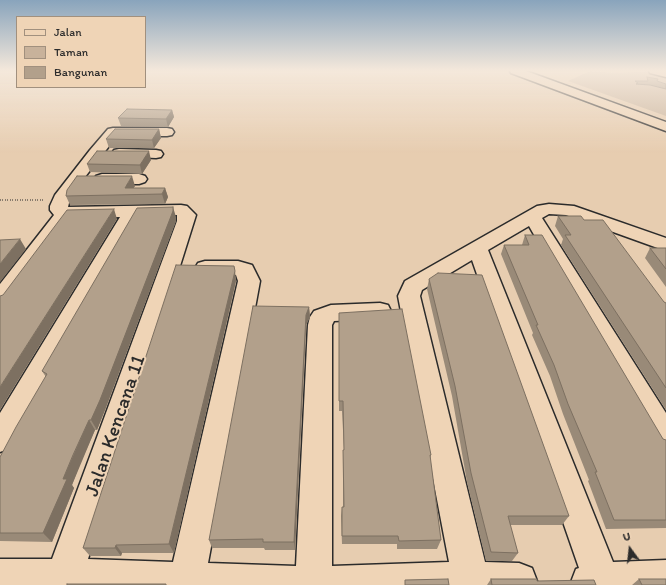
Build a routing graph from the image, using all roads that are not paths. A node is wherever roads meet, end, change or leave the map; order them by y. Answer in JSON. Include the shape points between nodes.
{"nodes":[{"id":1,"x":589,"y":98,"type":"edge"},
{"id":2,"x":616,"y":98,"type":"edge"},
{"id":3,"x":666,"y":116,"type":"edge"},
{"id":4,"x":666,"y":127,"type":"edge"},
{"id":5,"x":167,"y":132,"type":"dead end"},
{"id":6,"x":95,"y":152,"type":"junction"},
{"id":7,"x":156,"y":154,"type":"dead end"},
{"id":8,"x":75,"y":179,"type":"junction"},
{"id":9,"x":139,"y":179,"type":"dead end"},
{"id":10,"x":63,"y":206,"type":"junction"},
{"id":11,"x":133,"y":211,"type":"junction"},
{"id":12,"x":532,"y":218,"type":"junction"},
{"id":13,"x":605,"y":222,"type":"junction"},
{"id":14,"x":43,"y":240,"type":"junction"},
{"id":15,"x":21,"y":241,"type":"dead end"},
{"id":16,"x":666,"y":245,"type":"edge"},
{"id":17,"x":624,"y":248,"type":"edge"},
{"id":18,"x":478,"y":249,"type":"junction"},
{"id":19,"x":170,"y":268,"type":"junction"},
{"id":20,"x":0,"y":299,"type":"edge"},
{"id":21,"x":412,"y":310,"type":"junction"},
{"id":22,"x":0,"y":439,"type":"edge"},
{"id":23,"x":666,"y":439,"type":"edge"},
{"id":24,"x":0,"y":577,"type":"edge"},
{"id":25,"x":666,"y":578,"type":"edge"},
{"id":26,"x":62,"y":581,"type":"edge"},
{"id":27,"x":187,"y":583,"type":"edge"},
{"id":28,"x":472,"y":583,"type":"edge"},
{"id":29,"x":603,"y":584,"type":"edge"},
{"id":30,"x":305,"y":585,"type":"edge"},
{"id":31,"x":314,"y":585,"type":"edge"},
{"id":32,"x":323,"y":585,"type":"edge"}],
"edges":[{"from":1,"to":4,"type":"main road"},
{"from":2,"to":3,"type":"main road"},
{"from":5,"to":6,"type":"main road","via":[[113,132]]},
{"from":6,"to":7,"type":"main road"},
{"from":6,"to":8,"type":"main road"},
{"from":8,"to":9,"type":"main road"},
{"from":8,"to":10,"type":"main road"},
{"from":10,"to":11,"type":"main road"},
{"from":10,"to":14,"type":"main road"},
{"from":11,"to":19,"type":"main road","name":"Jalan Kencana 11","via":[[181,210],[187,215]]},
{"from":11,"to":22,"type":"main road"},
{"from":12,"to":13,"type":"main road","via":[[543,210],[558,208]]},
{"from":12,"to":18,"type":"main road"},
{"from":12,"to":23,"type":"main road"},
{"from":13,"to":16,"type":"main road"},
{"from":13,"to":17,"type":"main road"},
{"from":14,"to":15,"type":"main road"},
{"from":14,"to":20,"type":"main road"},
{"from":18,"to":21,"type":"main road","via":[[413,286],[410,296]]},
{"from":18,"to":29,"type":"main road"},
{"from":19,"to":26,"type":"main road","name":"Jalan Kencana 11"},
{"from":19,"to":27,"type":"main road","via":[[238,268],[245,270],[249,281]]},
{"from":21,"to":28,"type":"main road"},
{"from":21,"to":31,"type":"main road","via":[[331,313],[322,317]]},
{"from":24,"to":26,"type":"main road"},
{"from":25,"to":29,"type":"main road"},
{"from":26,"to":27,"type":"main road"},
{"from":27,"to":30,"type":"main road"},
{"from":28,"to":29,"type":"main road"},
{"from":28,"to":32,"type":"main road"}]}
